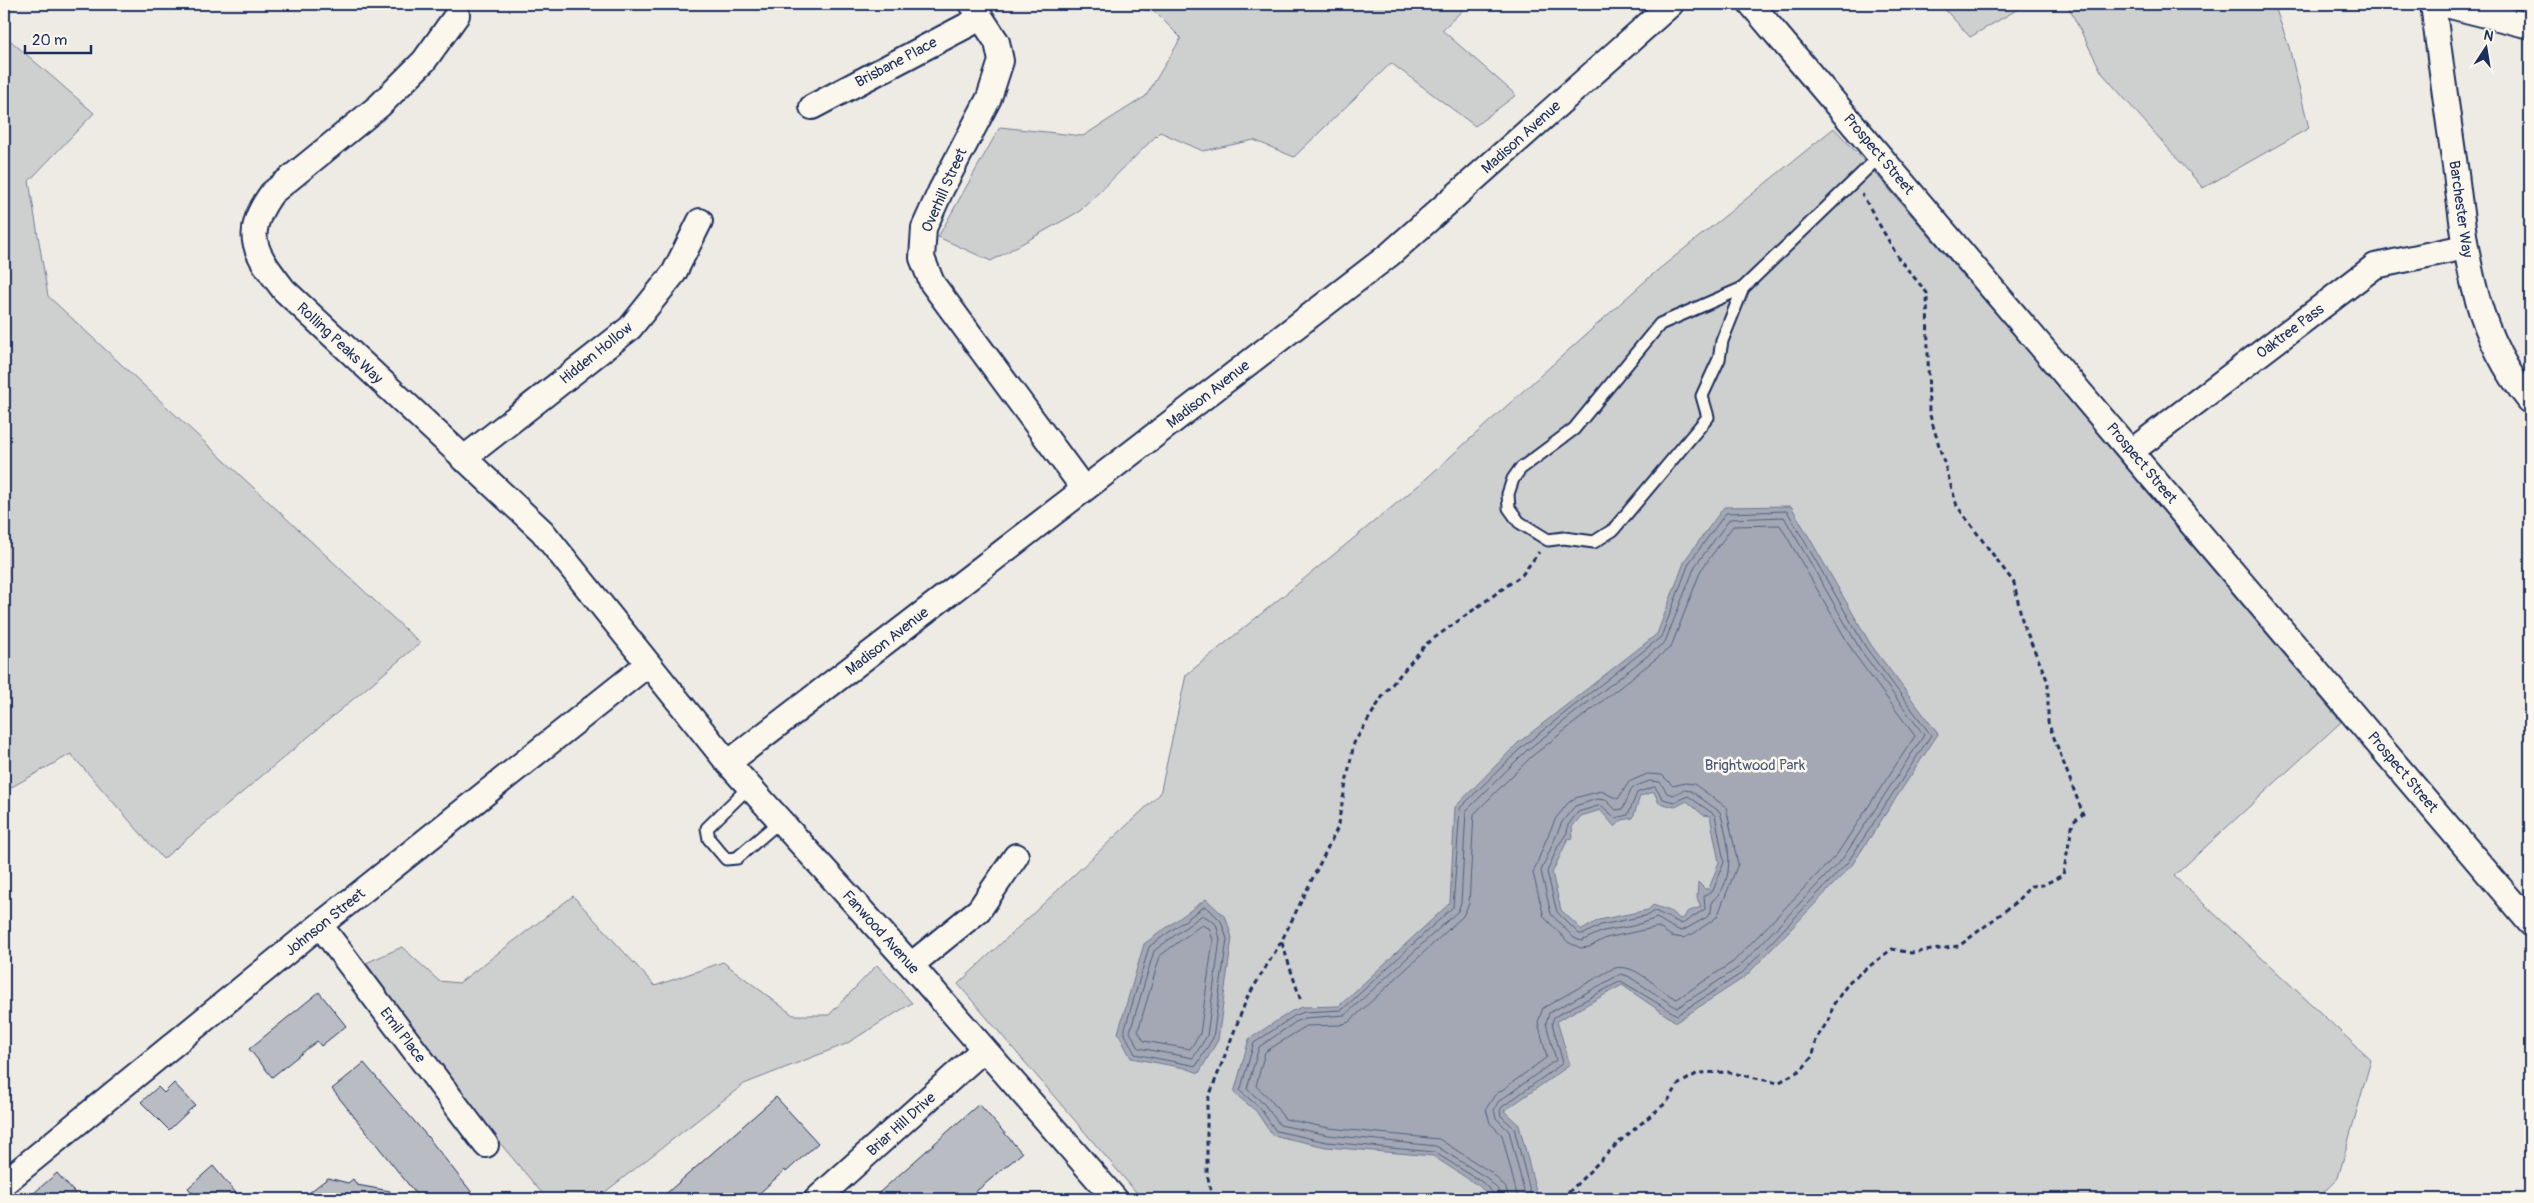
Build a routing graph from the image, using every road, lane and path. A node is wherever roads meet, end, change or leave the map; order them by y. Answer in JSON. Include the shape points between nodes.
{"nodes":[{"id":1,"x":1670,"y":4,"type":"edge"},
{"id":2,"x":1752,"y":4,"type":"edge"},
{"id":3,"x":2433,"y":4,"type":"edge"},
{"id":4,"x":2442,"y":4,"type":"edge"},
{"id":5,"x":976,"y":11,"type":"edge"},
{"id":6,"x":456,"y":15,"type":"dead end"},
{"id":7,"x":2530,"y":26,"type":"edge"},
{"id":8,"x":812,"y":107,"type":"dead end"},
{"id":9,"x":1880,"y":156,"type":"junction"},
{"id":10,"x":1854,"y":181,"type":"junction"},
{"id":11,"x":700,"y":221,"type":"dead end"},
{"id":12,"x":2466,"y":247,"type":"junction"},
{"id":13,"x":1743,"y":288,"type":"junction"},
{"id":14,"x":2530,"y":401,"type":"edge"},
{"id":15,"x":2132,"y":451,"type":"junction"},
{"id":16,"x":463,"y":459,"type":"junction"},
{"id":17,"x":1084,"y":489,"type":"junction"},
{"id":18,"x":1548,"y":540,"type":"junction"},
{"id":19,"x":648,"y":664,"type":"junction"},
{"id":20,"x":728,"y":763,"type":"junction"},
{"id":21,"x":749,"y":787,"type":"junction"},
{"id":22,"x":780,"y":821,"type":"junction"},
{"id":23,"x":1016,"y":856,"type":"dead end"},
{"id":24,"x":2530,"y":923,"type":"edge"},
{"id":25,"x":320,"y":925,"type":"junction"},
{"id":26,"x":1281,"y":942,"type":"junction"},
{"id":27,"x":911,"y":965,"type":"junction"},
{"id":28,"x":1301,"y":1001,"type":"dead end"},
{"id":29,"x":984,"y":1049,"type":"junction"},
{"id":30,"x":486,"y":1145,"type":"dead end"},
{"id":31,"x":4,"y":1183,"type":"edge"},
{"id":32,"x":817,"y":1199,"type":"edge"},
{"id":33,"x":1115,"y":1199,"type":"edge"},
{"id":34,"x":1213,"y":1199,"type":"edge"},
{"id":35,"x":1562,"y":1199,"type":"edge"}],
"edges":[{"from":1,"to":17,"type":"street","name":"Madison Avenue","via":[[1389,255]]},
{"from":2,"to":9,"type":"street","name":"Prospect Street"},
{"from":3,"to":12,"type":"street","name":"Barchester Way"},
{"from":4,"to":7,"type":"street"},
{"from":5,"to":8,"type":"street","name":"Brisbane Place"},
{"from":5,"to":17,"type":"street","name":"Overhill Street","via":[[997,42],[1002,61],[989,98],[924,228],[922,258],[932,283]]},
{"from":6,"to":16,"type":"street","name":"Rolling Peaks Way","via":[[424,61],[379,106],[272,193],[261,208],[254,227],[255,248],[284,290]]},
{"from":9,"to":10,"type":"lane"},
{"from":9,"to":15,"type":"street","name":"Prospect Street"},
{"from":10,"to":13,"type":"lane"},
{"from":10,"to":35,"type":"path","via":[[1899,259],[1927,293],[1929,412],[1951,487],[1957,506],[2014,583],[2023,624],[2048,682],[2048,722],[2072,778],[2083,814],[2073,822],[2063,875],[2043,885],[2031,886],[2014,904],[1958,946],[1911,953],[1892,949],[1850,981],[1833,1005],[1830,1018],[1816,1039],[1814,1056],[1802,1069],[1778,1083],[1728,1072],[1698,1073],[1679,1084],[1667,1102],[1619,1142]]},
{"from":11,"to":16,"type":"street","name":"Hidden Hollow","via":[[674,273],[630,328]]},
{"from":12,"to":14,"type":"street","name":"Barchester Way","via":[[2472,284],[2491,340]]},
{"from":12,"to":15,"type":"street","name":"Oaktree Pass","via":[[2374,266]]},
{"from":13,"to":18,"type":"lane","via":[[1722,341],[1720,360],[1702,396],[1708,418],[1613,530],[1594,542],[1564,538]]},
{"from":13,"to":18,"type":"lane","via":[[1660,324],[1574,429],[1520,469],[1508,494],[1509,508],[1519,522]]},
{"from":15,"to":24,"type":"street","name":"Prospect Street"},
{"from":16,"to":19,"type":"street","name":"Rolling Peaks Way","via":[[542,531]]},
{"from":17,"to":20,"type":"street","name":"Madison Avenue"},
{"from":18,"to":26,"type":"path","via":[[1522,575],[1426,644],[1384,694],[1354,743],[1337,829]]},
{"from":19,"to":20,"type":"street","name":"Fanwood Avenue"},
{"from":19,"to":25,"type":"street","name":"Johnson Street"},
{"from":20,"to":21,"type":"street","name":"Fanwood Avenue"},
{"from":21,"to":22,"type":"street","name":"Fanwood Avenue"},
{"from":21,"to":22,"type":"lane","via":[[707,828],[709,839],[726,859],[737,858]]},
{"from":22,"to":27,"type":"street","name":"Fanwood Avenue"},
{"from":23,"to":27,"type":"street","via":[[978,910]]},
{"from":25,"to":30,"type":"street","name":"Emil Place"},
{"from":25,"to":31,"type":"street","name":"Johnson Street"},
{"from":26,"to":28,"type":"path"},
{"from":26,"to":34,"type":"path","via":[[1247,998],[1207,1102],[1207,1174]]},
{"from":27,"to":29,"type":"street","name":"Fanwood Avenue"},
{"from":29,"to":32,"type":"street","name":"Briar Hill Drive"},
{"from":29,"to":33,"type":"street","name":"Fanwood Avenue"}]}
